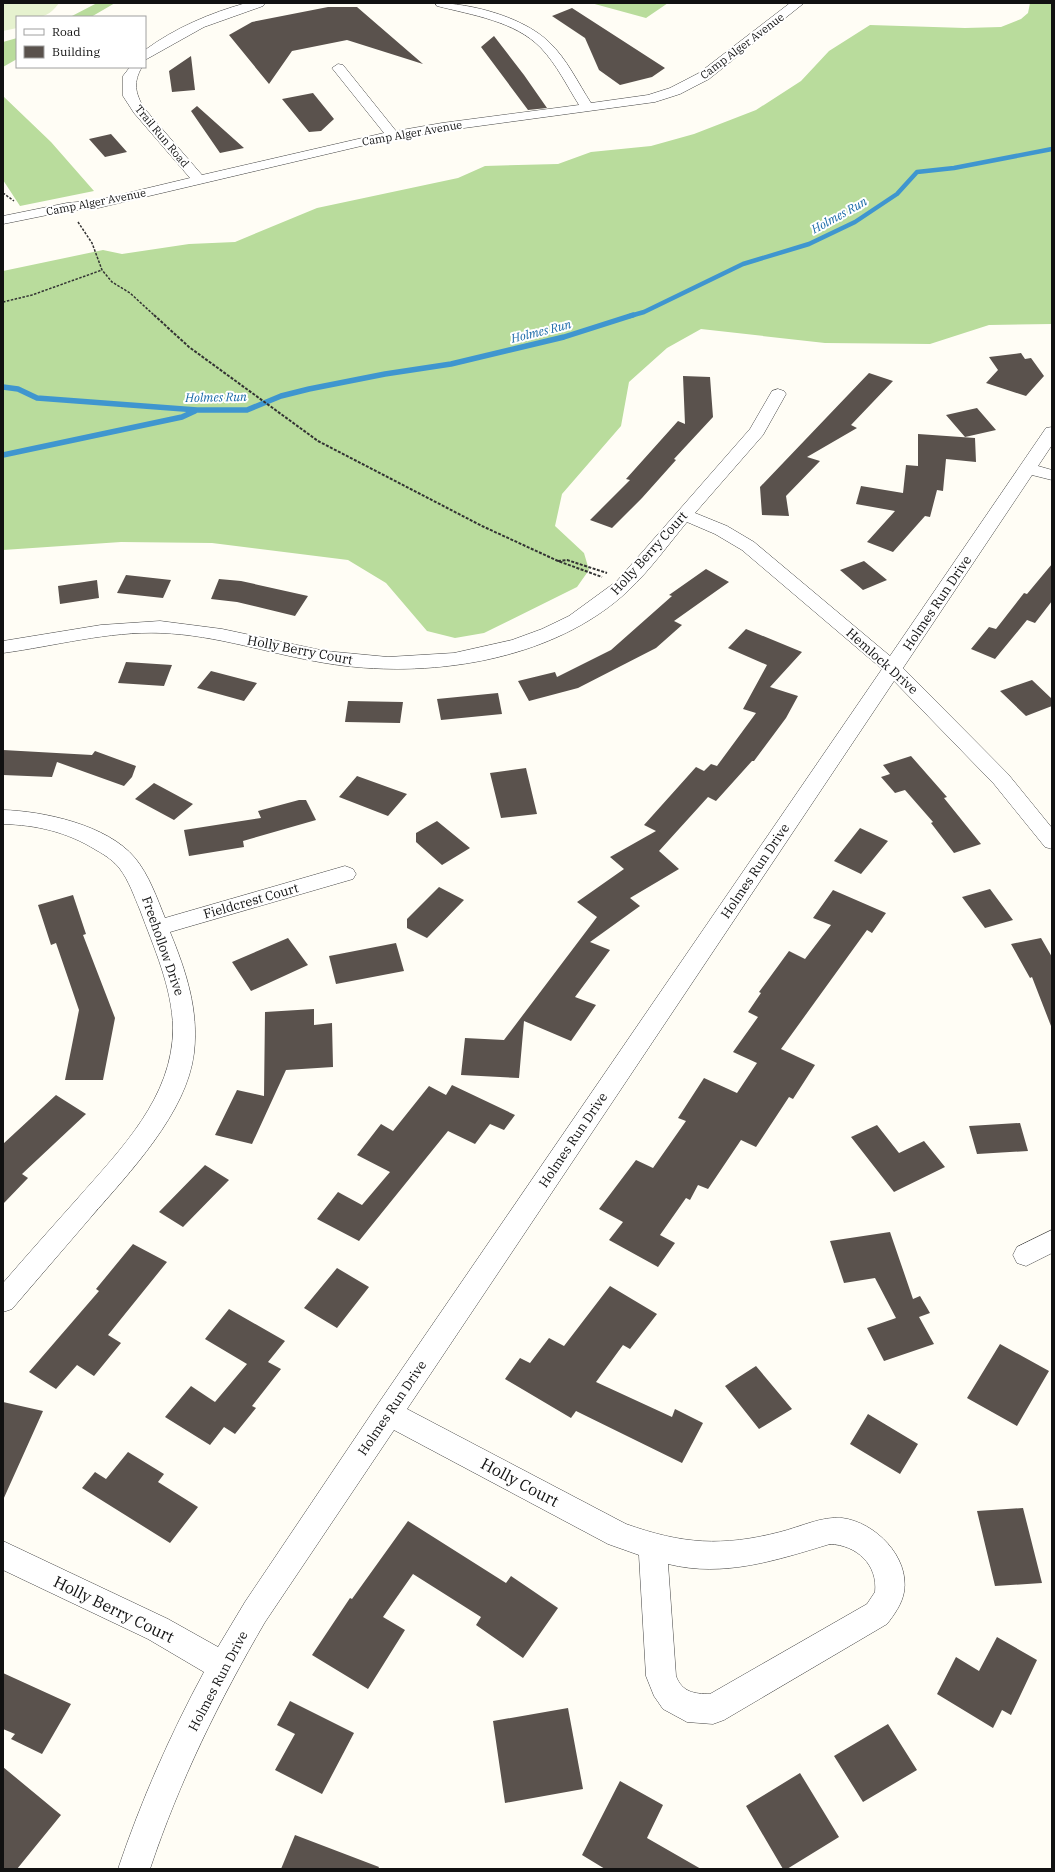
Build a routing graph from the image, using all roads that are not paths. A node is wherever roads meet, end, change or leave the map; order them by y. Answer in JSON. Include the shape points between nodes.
{"nodes":[{"id":1,"x":259,"y":3,"type":"edge"},
{"id":2,"x":441,"y":3,"type":"edge"},
{"id":3,"x":798,"y":3,"type":"edge"},
{"id":4,"x":146,"y":55,"type":"edge"},
{"id":5,"x":135,"y":68,"type":"edge"},
{"id":6,"x":338,"y":68,"type":"dead end"},
{"id":7,"x":588,"y":108,"type":"junction"},
{"id":8,"x":393,"y":136,"type":"junction"},
{"id":9,"x":199,"y":180,"type":"junction"},
{"id":10,"x":3,"y":220,"type":"edge"},
{"id":11,"x":778,"y":394,"type":"dead end"},
{"id":12,"x":1052,"y":432,"type":"edge"},
{"id":13,"x":1028,"y":468,"type":"junction"},
{"id":14,"x":1052,"y":475,"type":"edge"},
{"id":15,"x":684,"y":515,"type":"junction"},
{"id":16,"x":3,"y":647,"type":"edge"},
{"id":17,"x":892,"y":668,"type":"junction"},
{"id":18,"x":3,"y":817,"type":"edge"},
{"id":19,"x":1052,"y":842,"type":"edge"},
{"id":20,"x":345,"y":874,"type":"dead end"},
{"id":21,"x":158,"y":928,"type":"junction"},
{"id":22,"x":1052,"y":1241,"type":"edge"},
{"id":23,"x":1026,"y":1255,"type":"dead end"},
{"id":24,"x":3,"y":1301,"type":"edge"},
{"id":25,"x":388,"y":1413,"type":"junction"},
{"id":26,"x":653,"y":1547,"type":"junction"},
{"id":27,"x":3,"y":1555,"type":"edge"},
{"id":28,"x":223,"y":1666,"type":"junction"},
{"id":29,"x":134,"y":1869,"type":"edge"}],
"edges":[{"from":1,"to":4,"type":"street","via":[[214,17]]},
{"from":2,"to":7,"type":"street","via":[[502,21],[533,36],[552,54]]},
{"from":3,"to":7,"type":"street","name":"Camp Alger Avenue","via":[[692,84],[650,99]]},
{"from":5,"to":9,"type":"street","name":"Trail Run Road","via":[[130,76],[130,96]]},
{"from":6,"to":8,"type":"street"},
{"from":7,"to":8,"type":"street","name":"Camp Alger Avenue"},
{"from":8,"to":9,"type":"street","name":"Camp Alger Avenue"},
{"from":9,"to":10,"type":"street","name":"Camp Alger Avenue","via":[[98,204],[67,207]]},
{"from":11,"to":15,"type":"street","name":"Holly Berry Court","via":[[757,431]]},
{"from":12,"to":13,"type":"street","name":"Holmes Run Drive"},
{"from":13,"to":14,"type":"street"},
{"from":13,"to":17,"type":"street","name":"Holmes Run Drive"},
{"from":15,"to":16,"type":"street","name":"Holly Berry Court","via":[[627,581],[598,606],[546,634],[480,654],[423,662],[362,662],[327,658],[214,633],[159,627],[95,632]]},
{"from":15,"to":17,"type":"street","name":"Hemlock Drive","via":[[729,533],[748,546]]},
{"from":17,"to":19,"type":"street","name":"Hemlock Drive","via":[[1001,779]]},
{"from":17,"to":25,"type":"street","name":"Holmes Run Drive"},
{"from":18,"to":21,"type":"street","name":"Freehollow Drive","via":[[53,822],[79,830],[115,851],[140,884]]},
{"from":20,"to":21,"type":"street","name":"Fieldcrest Court"},
{"from":21,"to":24,"type":"street","name":"Freehollow Drive","via":[[182,1001],[184,1029],[180,1062],[167,1101],[155,1121],[116,1170]]},
{"from":22,"to":23,"type":"street"},
{"from":25,"to":26,"type":"street","name":"Holly Court","via":[[618,1534]]},
{"from":25,"to":28,"type":"street","name":"Holmes Run Drive","via":[[255,1612]]},
{"from":26,"to":26,"type":"street","name":"Holly Court","via":[[691,1555],[733,1555],[765,1550],[830,1531],[845,1532],[860,1538],[880,1555],[888,1570],[890,1591],[888,1600],[877,1614],[713,1709],[696,1710],[680,1704],[669,1694],[661,1676]]},
{"from":27,"to":28,"type":"street","name":"Holly Berry Court","via":[[158,1629]]},
{"from":28,"to":29,"type":"street","name":"Holmes Run Drive","via":[[180,1751]]}]}
